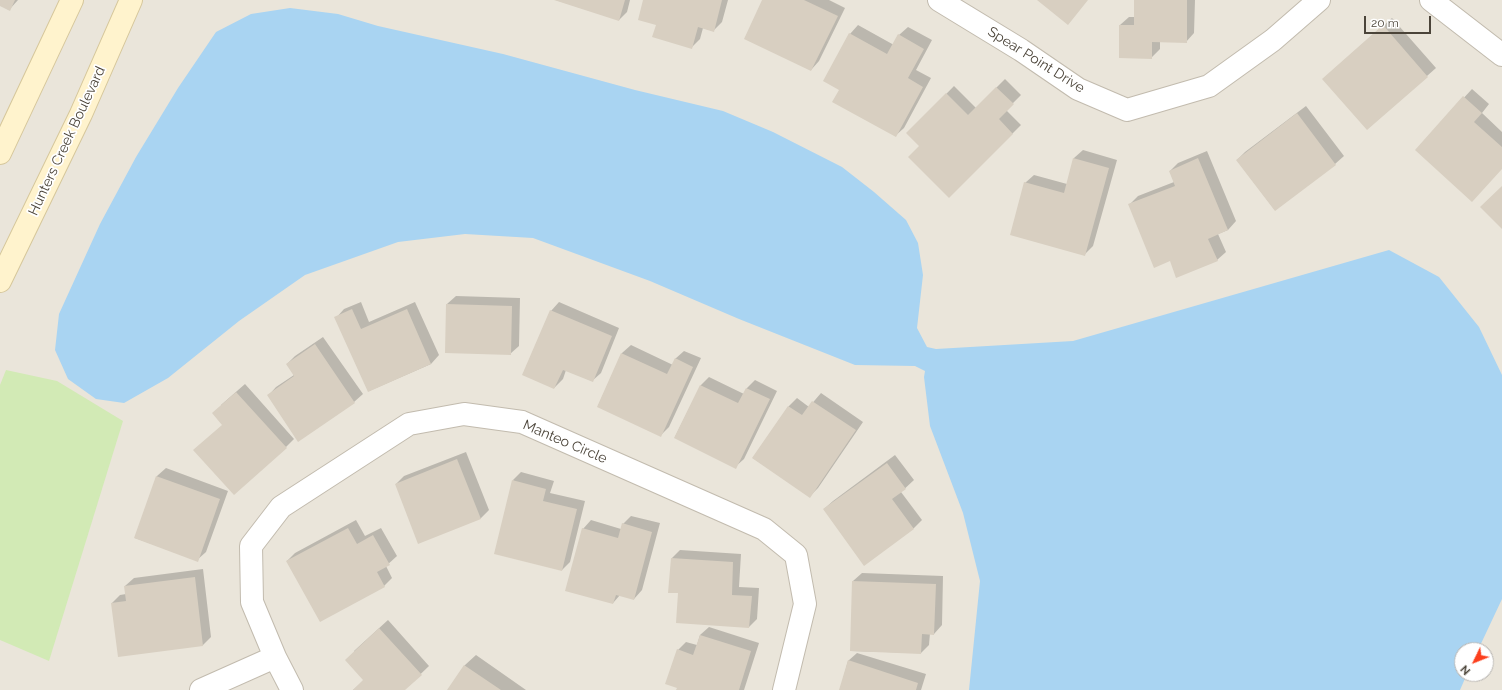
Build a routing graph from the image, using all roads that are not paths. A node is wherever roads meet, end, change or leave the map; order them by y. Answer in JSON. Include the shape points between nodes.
{"nodes":[{"id":1,"x":72,"y":0,"type":"edge"},
{"id":2,"x":131,"y":0,"type":"edge"},
{"id":3,"x":939,"y":0,"type":"edge"},
{"id":4,"x":1320,"y":0,"type":"edge"},
{"id":5,"x":1431,"y":0,"type":"edge"},
{"id":6,"x":1502,"y":55,"type":"edge"},
{"id":7,"x":0,"y":153,"type":"edge"},
{"id":8,"x":0,"y":281,"type":"edge"},
{"id":9,"x":275,"y":657,"type":"junction"},
{"id":10,"x":201,"y":690,"type":"edge"},
{"id":11,"x":291,"y":690,"type":"edge"},
{"id":12,"x":784,"y":690,"type":"edge"}],
"edges":[{"from":1,"to":7,"type":"street"},
{"from":2,"to":8,"type":"street","name":"Hunters Creek Boulevard","via":[[81,114]]},
{"from":3,"to":4,"type":"street","name":"Spear Point Drive","via":[[1021,50],[1078,90],[1127,110],[1209,86],[1273,40]]},
{"from":5,"to":6,"type":"street"},
{"from":9,"to":10,"type":"street"},
{"from":9,"to":11,"type":"street","name":"Manteo Circle"},
{"from":9,"to":12,"type":"street","name":"Manteo Circle","via":[[252,602],[252,546],[281,507],[409,424],[464,414],[522,422],[764,529],[796,555],[805,604]]}]}
